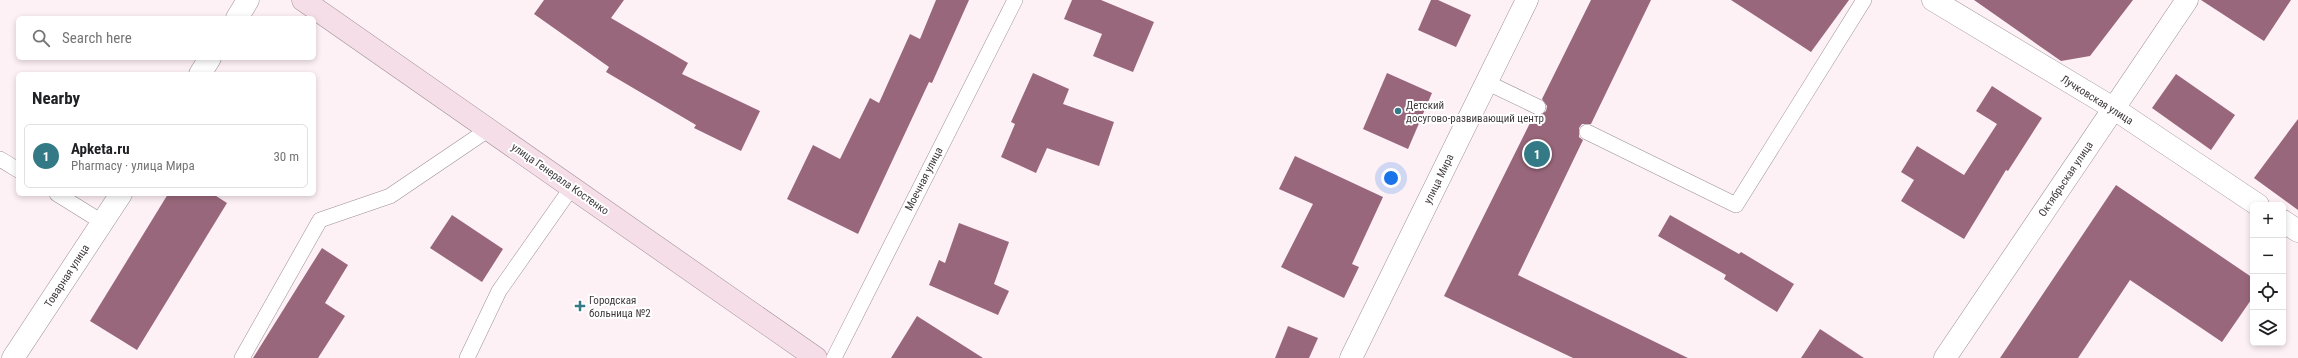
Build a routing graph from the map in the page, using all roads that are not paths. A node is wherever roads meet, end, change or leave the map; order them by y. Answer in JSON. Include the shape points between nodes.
{"nodes":[{"id":1,"x":248,"y":0,"type":"edge"},
{"id":2,"x":303,"y":0,"type":"edge"},
{"id":3,"x":1015,"y":0,"type":"edge"},
{"id":4,"x":1527,"y":0,"type":"edge"},
{"id":5,"x":1864,"y":0,"type":"edge"},
{"id":6,"x":1933,"y":0,"type":"edge"},
{"id":7,"x":2187,"y":0,"type":"edge"},
{"id":8,"x":237,"y":16,"type":"edge"},
{"id":9,"x":209,"y":60,"type":"edge"},
{"id":10,"x":201,"y":72,"type":"edge"},
{"id":11,"x":1486,"y":82,"type":"junction"},
{"id":12,"x":1538,"y":107,"type":"dead end"},
{"id":13,"x":2113,"y":108,"type":"junction"},
{"id":14,"x":489,"y":129,"type":"junction"},
{"id":15,"x":1588,"y":132,"type":"dead end"},
{"id":16,"x":0,"y":159,"type":"edge"},
{"id":17,"x":16,"y":169,"type":"edge"},
{"id":18,"x":572,"y":187,"type":"junction"},
{"id":19,"x":60,"y":196,"type":"edge"},
{"id":20,"x":120,"y":196,"type":"edge"},
{"id":21,"x":2254,"y":202,"type":"edge"},
{"id":22,"x":102,"y":222,"type":"junction"},
{"id":23,"x":2286,"y":223,"type":"edge"},
{"id":24,"x":2298,"y":231,"type":"edge"},
{"id":25,"x":13,"y":358,"type":"edge"},
{"id":26,"x":242,"y":358,"type":"edge"},
{"id":27,"x":467,"y":358,"type":"edge"},
{"id":28,"x":816,"y":358,"type":"edge"},
{"id":29,"x":834,"y":358,"type":"edge"},
{"id":30,"x":1351,"y":358,"type":"edge"},
{"id":31,"x":1945,"y":358,"type":"edge"}],
"edges":[{"from":1,"to":8,"type":"street"},
{"from":2,"to":14,"type":"main road","name":"улица Генерала Костенко"},
{"from":3,"to":29,"type":"lane","name":"Моечная улица"},
{"from":4,"to":11,"type":"street","name":"улица Мира"},
{"from":5,"to":15,"type":"lane","via":[[1736,205]]},
{"from":6,"to":13,"type":"street","name":"Лучковская улица"},
{"from":7,"to":13,"type":"street","name":"Октябрьская улица"},
{"from":9,"to":10,"type":"street"},
{"from":11,"to":12,"type":"lane"},
{"from":11,"to":30,"type":"street","name":"улица Мира"},
{"from":13,"to":21,"type":"street","name":"Лучковская улица"},
{"from":13,"to":31,"type":"street","name":"Октябрьская улица"},
{"from":14,"to":18,"type":"main road","name":"улица Генерала Костенко"},
{"from":14,"to":26,"type":"lane","via":[[390,196],[320,220]]},
{"from":16,"to":17,"type":"lane"},
{"from":18,"to":27,"type":"lane","via":[[499,291]]},
{"from":18,"to":28,"type":"main road","name":"улица Генерала Костенко"},
{"from":19,"to":22,"type":"lane"},
{"from":20,"to":22,"type":"street","name":"Товарная улица"},
{"from":22,"to":25,"type":"street","name":"Товарная улица"},
{"from":23,"to":24,"type":"street"}]}
